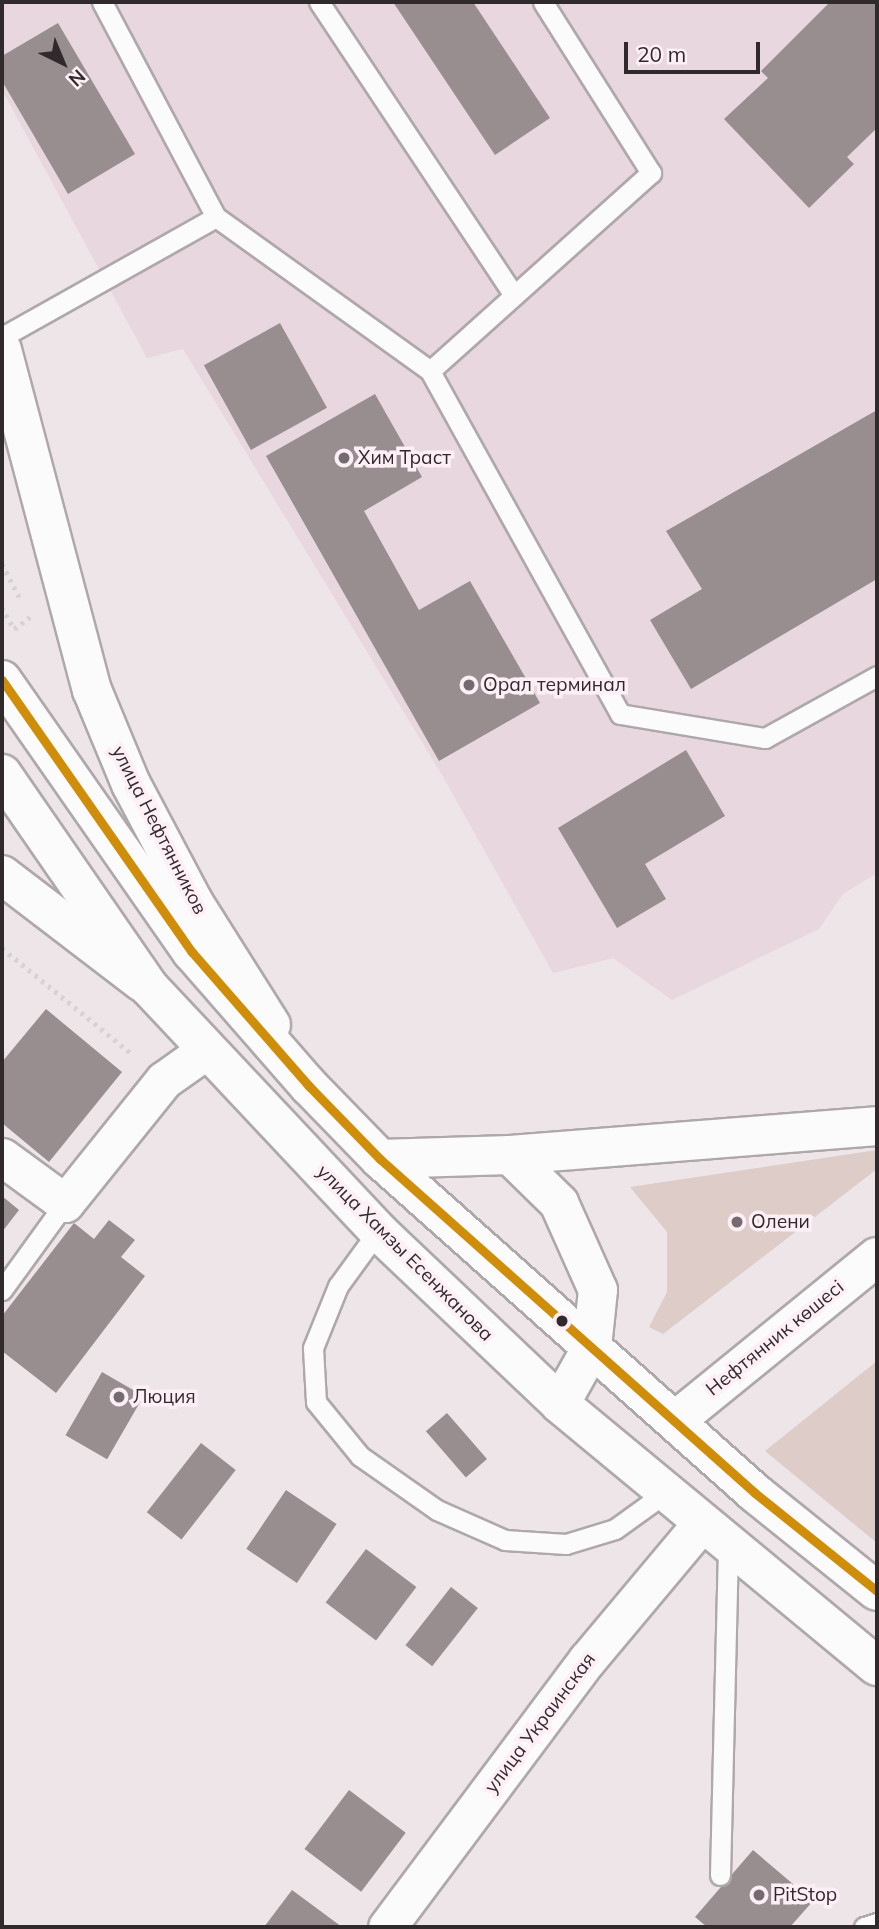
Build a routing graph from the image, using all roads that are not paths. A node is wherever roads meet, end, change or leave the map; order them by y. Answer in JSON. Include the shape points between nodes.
{"nodes":[{"id":1,"x":102,"y":2,"type":"edge"},
{"id":2,"x":319,"y":2,"type":"edge"},
{"id":3,"x":543,"y":2,"type":"edge"},
{"id":4,"x":216,"y":217,"type":"junction"},
{"id":5,"x":514,"y":295,"type":"junction"},
{"id":6,"x":2,"y":337,"type":"edge"},
{"id":7,"x":2,"y":350,"type":"edge"},
{"id":8,"x":430,"y":371,"type":"junction"},
{"id":9,"x":877,"y":676,"type":"edge"},
{"id":10,"x":2,"y":680,"type":"edge"},
{"id":11,"x":2,"y":774,"type":"edge"},
{"id":12,"x":2,"y":875,"type":"edge"},
{"id":13,"x":149,"y":987,"type":"junction"},
{"id":14,"x":205,"y":1051,"type":"junction"},
{"id":15,"x":309,"y":1086,"type":"junction"},
{"id":16,"x":877,"y":1126,"type":"edge"},
{"id":17,"x":510,"y":1156,"type":"junction"},
{"id":18,"x":2,"y":1157,"type":"edge"},
{"id":19,"x":380,"y":1159,"type":"junction"},
{"id":20,"x":65,"y":1203,"type":"junction"},
{"id":21,"x":378,"y":1231,"type":"junction"},
{"id":22,"x":877,"y":1256,"type":"edge"},
{"id":23,"x":2,"y":1290,"type":"edge"},
{"id":24,"x":592,"y":1347,"type":"junction"},
{"id":25,"x":560,"y":1404,"type":"junction"},
{"id":26,"x":675,"y":1421,"type":"junction"},
{"id":27,"x":633,"y":1465,"type":"junction"},
{"id":28,"x":665,"y":1493,"type":"junction"},
{"id":29,"x":714,"y":1536,"type":"junction"},
{"id":30,"x":877,"y":1591,"type":"edge"},
{"id":31,"x":877,"y":1666,"type":"edge"},
{"id":32,"x":720,"y":1875,"type":"dead end"},
{"id":33,"x":877,"y":1923,"type":"edge"},
{"id":34,"x":387,"y":1927,"type":"edge"},
{"id":35,"x":864,"y":1927,"type":"edge"}],
"edges":[{"from":1,"to":4,"type":"lane"},
{"from":2,"to":5,"type":"lane"},
{"from":3,"to":5,"type":"lane","via":[[651,173]]},
{"from":4,"to":6,"type":"lane"},
{"from":4,"to":8,"type":"lane"},
{"from":5,"to":8,"type":"lane"},
{"from":7,"to":15,"type":"main road","name":"улица Нефтянников","via":[[92,690],[131,784],[194,904]]},
{"from":8,"to":9,"type":"lane","via":[[620,714],[765,738]]},
{"from":10,"to":15,"type":"main road","via":[[192,952]]},
{"from":11,"to":13,"type":"main road","name":"улица Хамзы Есенжанова"},
{"from":12,"to":13,"type":"main road"},
{"from":13,"to":14,"type":"main road","name":"улица Хамзы Есенжанова"},
{"from":14,"to":20,"type":"street","via":[[164,1080]]},
{"from":14,"to":21,"type":"main road","name":"улица Хамзы Есенжанова"},
{"from":15,"to":19,"type":"main road"},
{"from":16,"to":17,"type":"main road"},
{"from":17,"to":19,"type":"main road"},
{"from":17,"to":24,"type":"main road","via":[[559,1203],[582,1245],[598,1290]]},
{"from":18,"to":20,"type":"street"},
{"from":19,"to":24,"type":"main road"},
{"from":20,"to":23,"type":"lane"},
{"from":21,"to":25,"type":"main road","name":"улица Хамзы Есенжанова"},
{"from":21,"to":28,"type":"lane","via":[[338,1286],[313,1348],[316,1402],[360,1456],[437,1510],[505,1540],[566,1544],[615,1529]]},
{"from":22,"to":26,"type":"main road","name":"Нефтянник көшесі"},
{"from":24,"to":25,"type":"main road"},
{"from":24,"to":26,"type":"main road"},
{"from":25,"to":27,"type":"main road","name":"улица Хамзы Есенжанова"},
{"from":26,"to":27,"type":"main road"},
{"from":26,"to":30,"type":"main road"},
{"from":27,"to":28,"type":"main road","name":"улица Хамзы Есенжанова"},
{"from":28,"to":29,"type":"main road","name":"улица Хамзы Есенжанова"},
{"from":29,"to":31,"type":"main road","name":"улица Хамзы Есенжанова"},
{"from":29,"to":32,"type":"lane"},
{"from":29,"to":34,"type":"street","name":"улица Украинская","via":[[587,1660]]},
{"from":33,"to":35,"type":"lane"}]}
